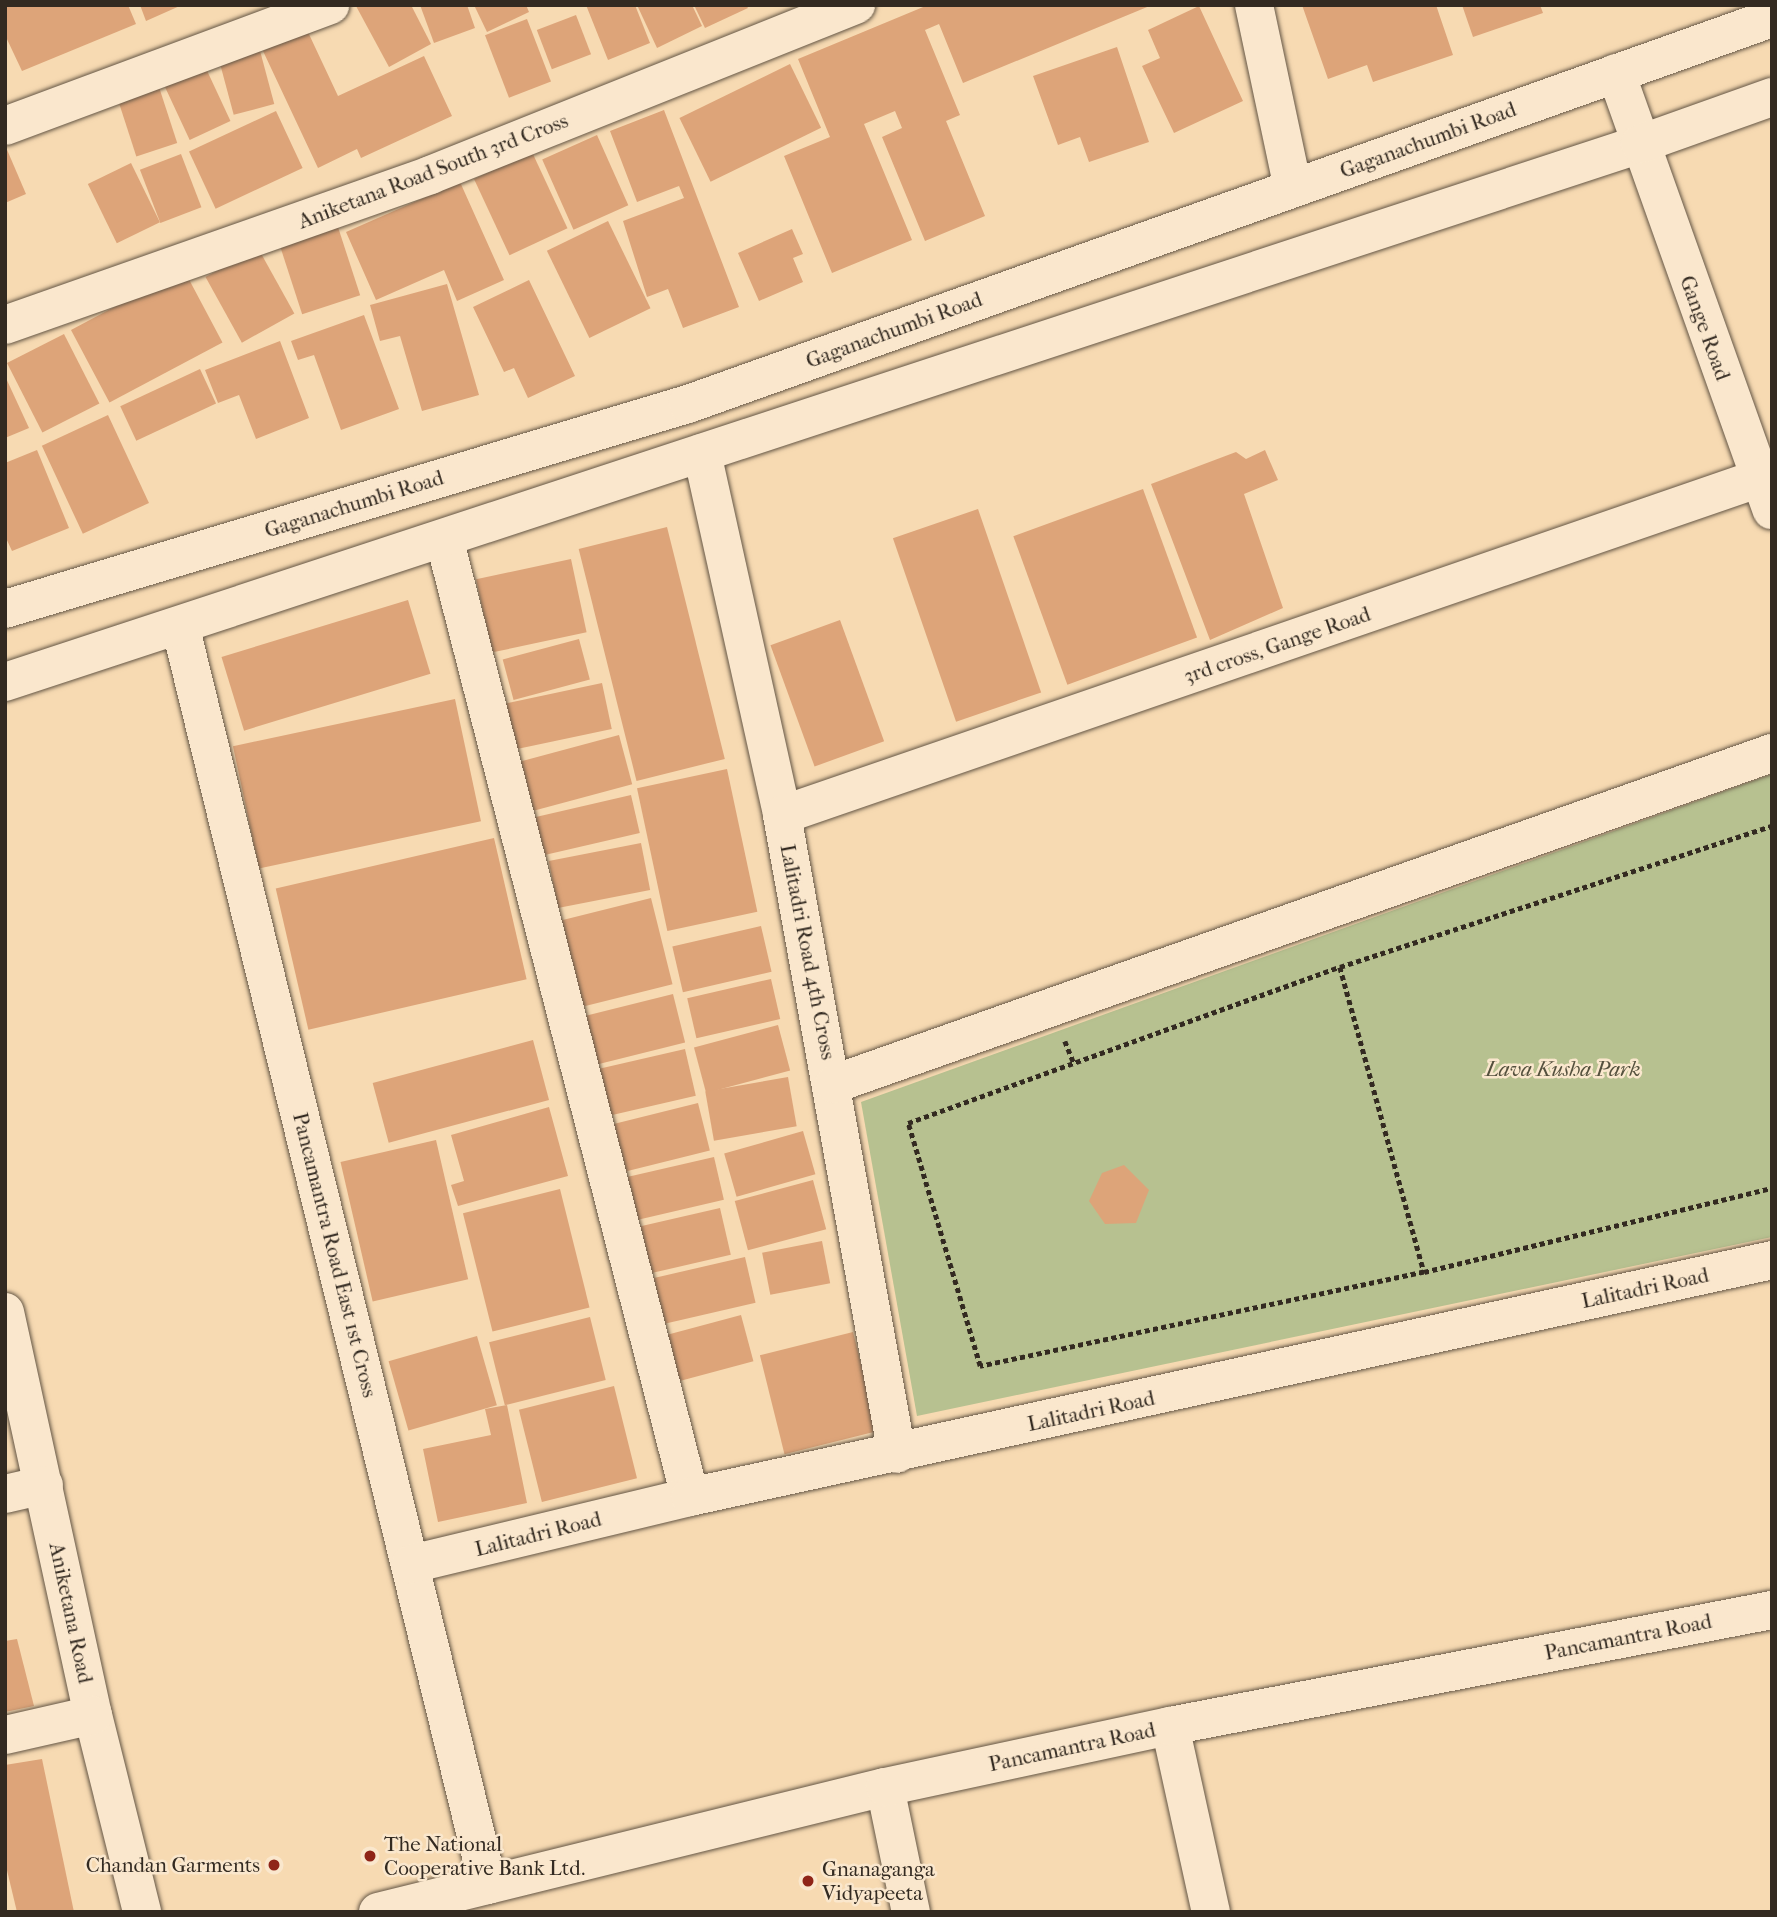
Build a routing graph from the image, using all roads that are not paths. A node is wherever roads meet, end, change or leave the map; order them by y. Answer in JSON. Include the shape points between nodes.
{"nodes":[{"id":1,"x":330,"y":5,"type":"edge"},
{"id":2,"x":856,"y":5,"type":"edge"},
{"id":3,"x":1254,"y":5,"type":"edge"},
{"id":4,"x":1772,"y":18,"type":"edge"},
{"id":5,"x":1616,"y":73,"type":"junction"},
{"id":6,"x":1772,"y":97,"type":"edge"},
{"id":7,"x":5,"y":126,"type":"edge"},
{"id":8,"x":1640,"y":144,"type":"junction"},
{"id":9,"x":1293,"y":188,"type":"junction"},
{"id":10,"x":5,"y":326,"type":"edge"},
{"id":11,"x":702,"y":453,"type":"junction"},
{"id":12,"x":1767,"y":488,"type":"edge"},
{"id":13,"x":444,"y":538,"type":"junction"},
{"id":14,"x":5,"y":609,"type":"edge"},
{"id":15,"x":180,"y":625,"type":"junction"},
{"id":16,"x":5,"y":682,"type":"edge"},
{"id":17,"x":1772,"y":753,"type":"edge"},
{"id":18,"x":782,"y":815,"type":"junction"},
{"id":19,"x":834,"y":1084,"type":"junction"},
{"id":20,"x":1772,"y":1260,"type":"edge"},
{"id":21,"x":5,"y":1312,"type":"edge"},
{"id":22,"x":897,"y":1454,"type":"junction"},
{"id":23,"x":44,"y":1485,"type":"junction"},
{"id":24,"x":5,"y":1494,"type":"edge"},
{"id":25,"x":690,"y":1497,"type":"junction"},
{"id":26,"x":411,"y":1564,"type":"junction"},
{"id":27,"x":1772,"y":1610,"type":"edge"},
{"id":28,"x":93,"y":1715,"type":"junction"},
{"id":29,"x":1170,"y":1726,"type":"junction"},
{"id":30,"x":5,"y":1735,"type":"edge"},
{"id":31,"x":885,"y":1787,"type":"junction"},
{"id":32,"x":488,"y":1885,"type":"junction"},
{"id":33,"x":142,"y":1912,"type":"edge"},
{"id":34,"x":378,"y":1912,"type":"edge"},
{"id":35,"x":911,"y":1912,"type":"edge"},
{"id":36,"x":1211,"y":1912,"type":"edge"}],
"edges":[{"from":1,"to":7,"type":"street"},
{"from":2,"to":10,"type":"street","name":"Aniketana Road South 3rd Cross","via":[[430,175]]},
{"from":3,"to":9,"type":"street"},
{"from":4,"to":5,"type":"street","name":"Gaganachumbi Road"},
{"from":5,"to":8,"type":"street","name":"Gange Road"},
{"from":5,"to":9,"type":"street","name":"Gaganachumbi Road"},
{"from":6,"to":8,"type":"street"},
{"from":8,"to":11,"type":"street"},
{"from":8,"to":12,"type":"street","name":"Gange Road"},
{"from":9,"to":14,"type":"street","name":"Gaganachumbi Road","via":[[688,404]]},
{"from":11,"to":13,"type":"street"},
{"from":11,"to":18,"type":"street","name":"Lalitadri Road 4th Cross"},
{"from":12,"to":18,"type":"street","name":"3rd cross, Gange Road"},
{"from":13,"to":15,"type":"street"},
{"from":13,"to":25,"type":"street"},
{"from":15,"to":16,"type":"street"},
{"from":15,"to":26,"type":"street","name":"Pancamantra Road East 1st Cross"},
{"from":17,"to":19,"type":"street"},
{"from":18,"to":19,"type":"street","name":"Lalitadri Road 4th Cross"},
{"from":19,"to":22,"type":"street","name":"Lalitadri Road 4th Cross"},
{"from":20,"to":22,"type":"street","name":"Lalitadri Road"},
{"from":21,"to":23,"type":"street","name":"Aniketana Road"},
{"from":22,"to":25,"type":"street","name":"Lalitadri Road"},
{"from":23,"to":24,"type":"street"},
{"from":23,"to":28,"type":"street","name":"Aniketana Road"},
{"from":25,"to":26,"type":"street","name":"Lalitadri Road"},
{"from":26,"to":32,"type":"street","name":"Pancamantra Road East 1st Cross"},
{"from":27,"to":29,"type":"street","name":"Pancamantra Road"},
{"from":28,"to":30,"type":"street"},
{"from":28,"to":33,"type":"street","name":"Aniketana Road"},
{"from":29,"to":31,"type":"street","name":"Pancamantra Road"},
{"from":29,"to":36,"type":"street"},
{"from":31,"to":32,"type":"street","name":"Pancamantra Road"},
{"from":31,"to":35,"type":"street"},
{"from":32,"to":34,"type":"street","name":"Pancamantra Road"}]}
